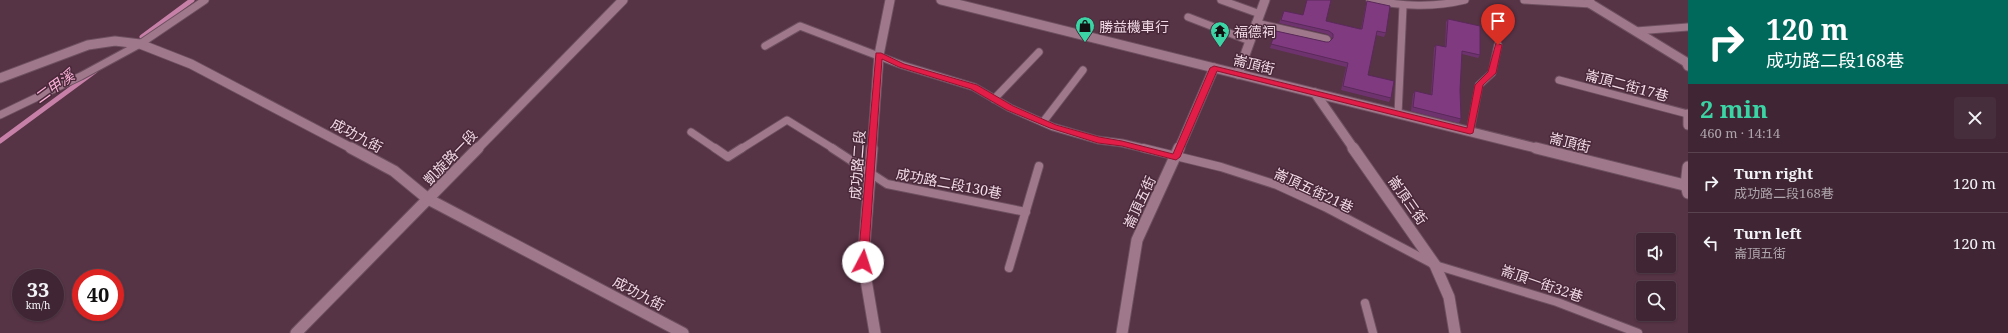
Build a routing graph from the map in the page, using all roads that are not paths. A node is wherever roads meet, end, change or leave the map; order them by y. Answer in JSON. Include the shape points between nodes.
{"nodes":[{"id":1,"x":205,"y":0,"type":"edge"},
{"id":2,"x":623,"y":0,"type":"edge"},
{"id":3,"x":890,"y":0,"type":"edge"},
{"id":4,"x":941,"y":0,"type":"edge"},
{"id":5,"x":1222,"y":0,"type":"edge"},
{"id":6,"x":1265,"y":0,"type":"edge"},
{"id":7,"x":1370,"y":0,"type":"edge"},
{"id":8,"x":1463,"y":0,"type":"edge"},
{"id":9,"x":1524,"y":0,"type":"edge"},
{"id":10,"x":963,"y":2,"type":"edge"},
{"id":11,"x":1590,"y":2,"type":"edge"},
{"id":12,"x":1403,"y":6,"type":"junction"},
{"id":13,"x":1260,"y":14,"type":"junction"},
{"id":14,"x":1188,"y":18,"type":"dead end"},
{"id":15,"x":1256,"y":24,"type":"junction"},
{"id":16,"x":1688,"y":27,"type":"edge"},
{"id":17,"x":1636,"y":32,"type":"junction"},
{"id":18,"x":1326,"y":40,"type":"edge"},
{"id":19,"x":1250,"y":41,"type":"junction"},
{"id":20,"x":140,"y":44,"type":"junction"},
{"id":21,"x":1498,"y":45,"type":"dead end"},
{"id":22,"x":765,"y":46,"type":"dead end"},
{"id":23,"x":1039,"y":52,"type":"dead end"},
{"id":24,"x":879,"y":55,"type":"junction"},
{"id":25,"x":1688,"y":66,"type":"edge"},
{"id":26,"x":1214,"y":68,"type":"junction"},
{"id":27,"x":1082,"y":70,"type":"dead end"},
{"id":28,"x":1238,"y":74,"type":"junction"},
{"id":29,"x":0,"y":78,"type":"edge"},
{"id":30,"x":1558,"y":80,"type":"dead end"},
{"id":31,"x":1315,"y":93,"type":"junction"},
{"id":32,"x":994,"y":99,"type":"junction"},
{"id":33,"x":1398,"y":114,"type":"junction"},
{"id":34,"x":0,"y":115,"type":"edge"},
{"id":35,"x":1688,"y":118,"type":"edge"},
{"id":36,"x":1043,"y":122,"type":"junction"},
{"id":37,"x":691,"y":132,"type":"dead end"},
{"id":38,"x":1470,"y":132,"type":"junction"},
{"id":39,"x":1176,"y":157,"type":"junction"},
{"id":40,"x":1039,"y":166,"type":"dead end"},
{"id":41,"x":1688,"y":167,"type":"edge"},
{"id":42,"x":871,"y":172,"type":"junction"},
{"id":43,"x":1688,"y":188,"type":"edge"},
{"id":44,"x":428,"y":199,"type":"junction"},
{"id":45,"x":1026,"y":212,"type":"junction"},
{"id":46,"x":1435,"y":265,"type":"junction"},
{"id":47,"x":1009,"y":268,"type":"dead end"},
{"id":48,"x":1365,"y":303,"type":"dead end"},
{"id":49,"x":296,"y":333,"type":"edge"},
{"id":50,"x":683,"y":333,"type":"edge"},
{"id":51,"x":875,"y":333,"type":"edge"},
{"id":52,"x":1122,"y":333,"type":"edge"},
{"id":53,"x":1373,"y":333,"type":"edge"},
{"id":54,"x":1455,"y":333,"type":"edge"},
{"id":55,"x":1638,"y":333,"type":"edge"}],
"edges":[{"from":1,"to":20,"type":"lane"},
{"from":2,"to":44,"type":"street","name":"凱旋路一段"},
{"from":3,"to":24,"type":"street","name":"成功路二段"},
{"from":4,"to":10,"type":"street","name":"崙頂街"},
{"from":5,"to":13,"type":"lane"},
{"from":6,"to":13,"type":"street"},
{"from":7,"to":12,"type":"lane"},
{"from":8,"to":12,"type":"lane","via":[[1444,6]]},
{"from":9,"to":11,"type":"lane"},
{"from":10,"to":26,"type":"street","name":"崙頂街"},
{"from":11,"to":17,"type":"street"},
{"from":12,"to":33,"type":"lane"},
{"from":13,"to":15,"type":"street"},
{"from":14,"to":19,"type":"lane"},
{"from":15,"to":18,"type":"street"},
{"from":15,"to":19,"type":"street"},
{"from":16,"to":17,"type":"lane"},
{"from":17,"to":25,"type":"street","via":[[1686,62]]},
{"from":19,"to":28,"type":"street"},
{"from":20,"to":29,"type":"street","name":"成功九街","via":[[115,41],[88,45]]},
{"from":20,"to":34,"type":"lane"},
{"from":20,"to":44,"type":"street","name":"成功九街","via":[[191,64],[394,171]]},
{"from":21,"to":38,"type":"lane","via":[[1492,73],[1479,85]]},
{"from":22,"to":24,"type":"lane","name":"崙頂五街21巷","via":[[800,26]]},
{"from":23,"to":32,"type":"lane"},
{"from":24,"to":32,"type":"lane","name":"崙頂五街21巷","via":[[902,65],[974,87]]},
{"from":24,"to":42,"type":"street","name":"成功路二段"},
{"from":26,"to":28,"type":"street","name":"崙頂街"},
{"from":26,"to":39,"type":"street","name":"崙頂五街"},
{"from":27,"to":36,"type":"lane"},
{"from":28,"to":31,"type":"street","name":"崙頂街"},
{"from":30,"to":35,"type":"lane","name":"崙頂二街17巷"},
{"from":31,"to":33,"type":"street","name":"崙頂街"},
{"from":31,"to":46,"type":"street","name":"崙頂三街"},
{"from":32,"to":36,"type":"lane","name":"崙頂五街21巷"},
{"from":33,"to":38,"type":"street","name":"崙頂街"},
{"from":36,"to":39,"type":"lane","name":"崙頂五街21巷","via":[[1098,140],[1122,143]]},
{"from":37,"to":42,"type":"lane","name":"成功路二段130巷","via":[[728,158],[787,120]]},
{"from":38,"to":43,"type":"street","name":"崙頂街"},
{"from":39,"to":46,"type":"lane","name":"崙頂五街21巷","via":[[1221,167],[1277,185],[1325,207]]},
{"from":39,"to":52,"type":"street","name":"崙頂五街","via":[[1136,240]]},
{"from":40,"to":45,"type":"lane"},
{"from":41,"to":43,"type":"street"},
{"from":42,"to":45,"type":"lane","name":"成功路二段130巷","via":[[887,184]]},
{"from":42,"to":51,"type":"street","name":"成功路二段","via":[[863,262]]},
{"from":44,"to":49,"type":"street","name":"凱旋路一段"},
{"from":44,"to":50,"type":"street","name":"成功九街"},
{"from":45,"to":47,"type":"lane"},
{"from":46,"to":54,"type":"street","name":"崙頂三街","via":[[1449,297]]},
{"from":46,"to":55,"type":"lane","name":"崙頂一街32巷","via":[[1556,302]]},
{"from":48,"to":53,"type":"lane"}]}
